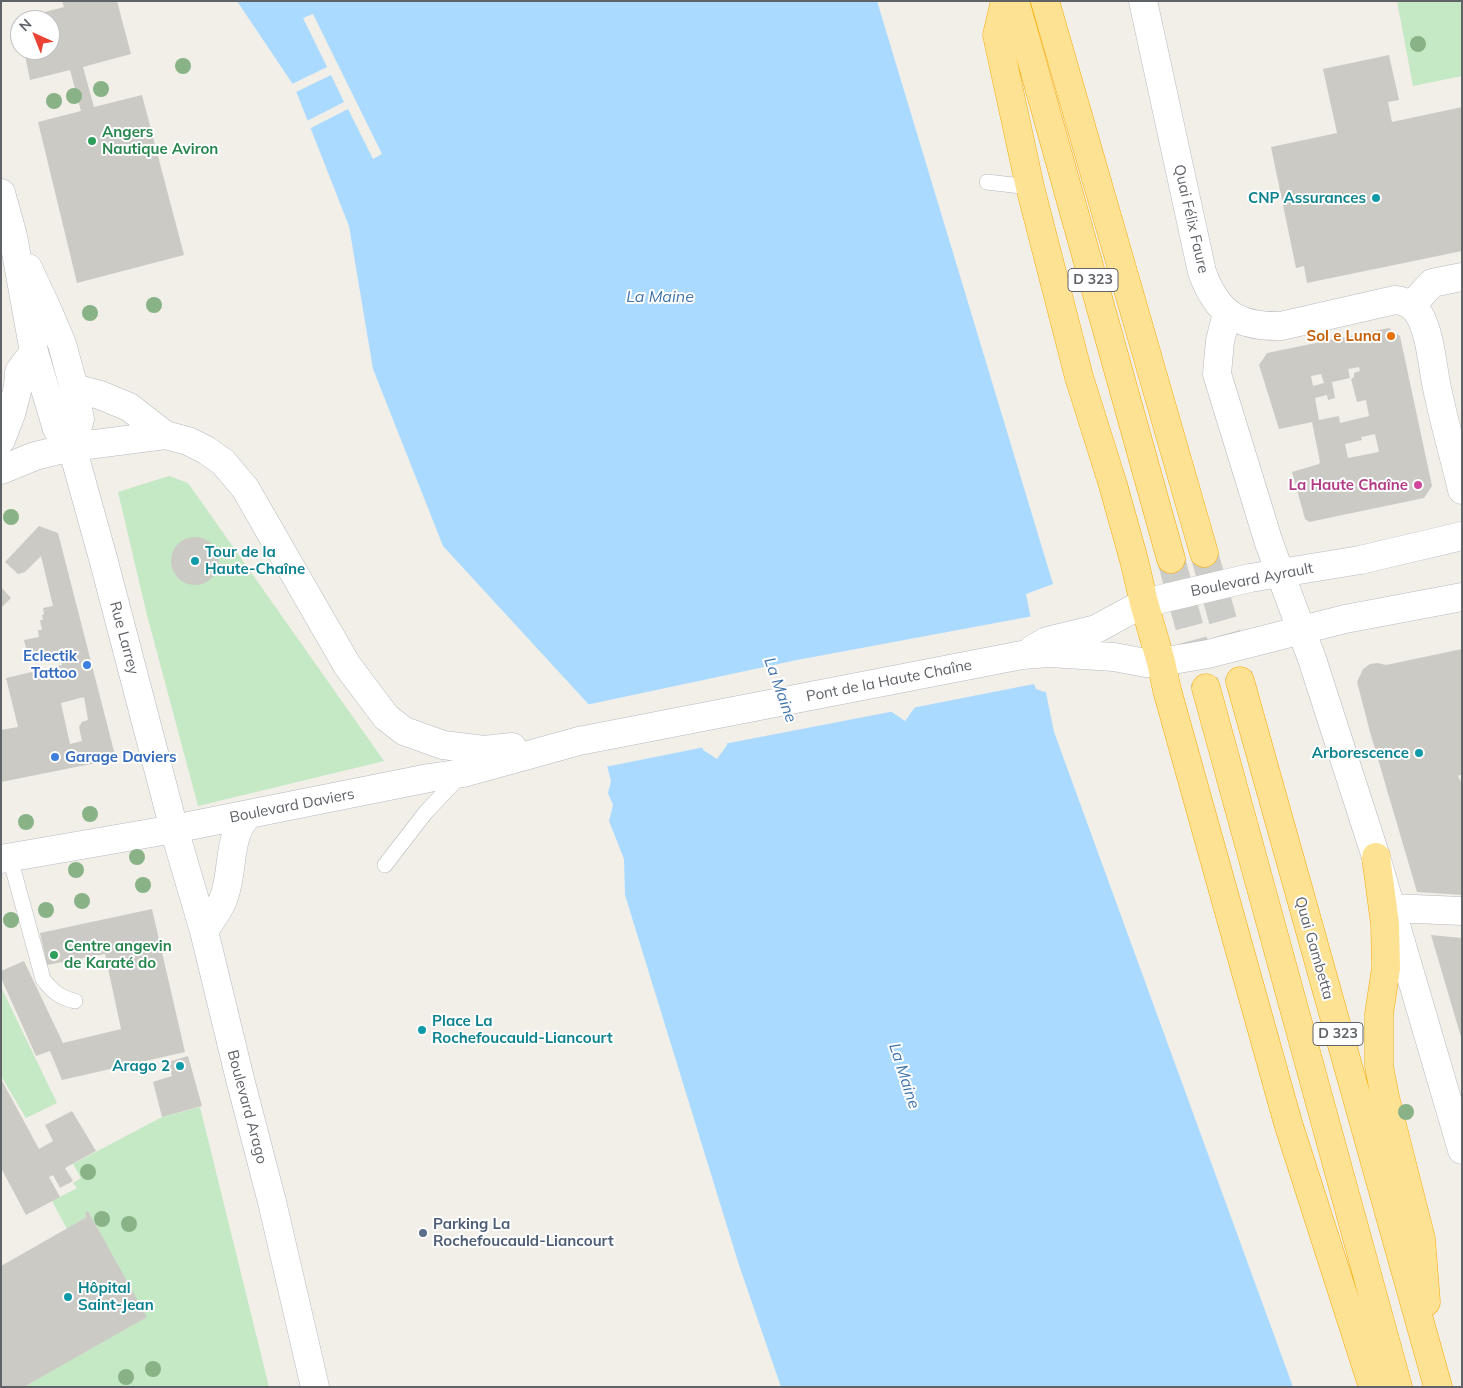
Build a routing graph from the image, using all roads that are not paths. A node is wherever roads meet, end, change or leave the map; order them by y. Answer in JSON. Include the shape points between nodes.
{"nodes":[{"id":1,"x":1005,"y":1,"type":"edge"},
{"id":2,"x":1014,"y":1,"type":"edge"},
{"id":3,"x":1045,"y":1,"type":"edge"},
{"id":4,"x":1143,"y":1,"type":"edge"},
{"id":5,"x":987,"y":182,"type":"dead end"},
{"id":6,"x":1030,"y":187,"type":"junction"},
{"id":7,"x":1,"y":193,"type":"edge"},
{"id":8,"x":13,"y":236,"type":"junction"},
{"id":9,"x":1462,"y":277,"type":"edge"},
{"id":10,"x":1412,"y":305,"type":"junction"},
{"id":11,"x":1227,"y":313,"type":"junction"},
{"id":12,"x":34,"y":352,"type":"junction"},
{"id":13,"x":74,"y":388,"type":"junction"},
{"id":14,"x":165,"y":435,"type":"junction"},
{"id":15,"x":1,"y":440,"type":"edge"},
{"id":16,"x":72,"y":447,"type":"junction"},
{"id":17,"x":1,"y":470,"type":"edge"},
{"id":18,"x":1462,"y":490,"type":"edge"},
{"id":19,"x":1462,"y":536,"type":"edge"},
{"id":20,"x":1204,"y":553,"type":"tunnel mouth"},
{"id":21,"x":1171,"y":559,"type":"tunnel mouth"},
{"id":22,"x":1279,"y":572,"type":"junction"},
{"id":23,"x":1457,"y":592,"type":"edge"},
{"id":24,"x":1144,"y":603,"type":"junction"},
{"id":25,"x":1301,"y":631,"type":"junction"},
{"id":26,"x":1048,"y":647,"type":"junction"},
{"id":27,"x":1162,"y":662,"type":"junction"},
{"id":28,"x":1240,"y":682,"type":"tunnel mouth"},
{"id":29,"x":1206,"y":688,"type":"tunnel mouth"},
{"id":30,"x":572,"y":743,"type":"junction"},
{"id":31,"x":463,"y":773,"type":"junction"},
{"id":32,"x":248,"y":815,"type":"junction"},
{"id":33,"x":174,"y":829,"type":"junction"},
{"id":34,"x":1376,"y":857,"type":"junction"},
{"id":35,"x":6,"y":858,"type":"edge"},
{"id":36,"x":385,"y":865,"type":"dead end"},
{"id":37,"x":1391,"y":908,"type":"junction"},
{"id":38,"x":1462,"y":911,"type":"edge"},
{"id":39,"x":204,"y":931,"type":"junction"},
{"id":40,"x":75,"y":1001,"type":"dead end"},
{"id":41,"x":1462,"y":1150,"type":"edge"},
{"id":42,"x":1430,"y":1358,"type":"junction"},
{"id":43,"x":315,"y":1387,"type":"edge"},
{"id":44,"x":1374,"y":1387,"type":"edge"},
{"id":45,"x":1398,"y":1387,"type":"edge"},
{"id":46,"x":1438,"y":1387,"type":"edge"}],
"edges":[{"from":1,"to":6,"type":"highway","via":[[997,35]]},
{"from":2,"to":21,"type":"highway","number":"D 323"},
{"from":3,"to":20,"type":"highway","number":"D 323"},
{"from":4,"to":11,"type":"street","name":"Quai Félix Faure","via":[[1202,272],[1216,302]]},
{"from":5,"to":6,"type":"lane"},
{"from":6,"to":24,"type":"highway","via":[[1079,377],[1113,485]]},
{"from":7,"to":8,"type":"street","name":"Rue Larrey"},
{"from":8,"to":12,"type":"street","name":"Rue Larrey"},
{"from":8,"to":13,"type":"street","name":"Rue Larrey","via":[[62,344]]},
{"from":9,"to":10,"type":"street","via":[[1432,283]]},
{"from":10,"to":11,"type":"street","via":[[1396,300],[1281,326],[1245,322]]},
{"from":10,"to":18,"type":"street","via":[[1426,331]]},
{"from":11,"to":22,"type":"street","via":[[1220,340],[1217,374]]},
{"from":12,"to":15,"type":"street","via":[[19,372],[11,414]]},
{"from":12,"to":16,"type":"street","name":"Rue Larrey","via":[[57,428]]},
{"from":13,"to":14,"type":"street","via":[[129,407]]},
{"from":13,"to":16,"type":"street","name":"Rue Larrey","via":[[80,419]]},
{"from":14,"to":16,"type":"street"},
{"from":14,"to":30,"type":"street","via":[[206,450],[224,462],[245,488],[355,675],[386,717],[404,732],[462,749]]},
{"from":16,"to":17,"type":"street","via":[[35,456]]},
{"from":16,"to":33,"type":"street","name":"Rue Larrey"},
{"from":19,"to":22,"type":"street","name":"Boulevard Ayrault","via":[[1360,560]]},
{"from":22,"to":24,"type":"street","name":"Boulevard Ayrault"},
{"from":22,"to":25,"type":"street"},
{"from":23,"to":25,"type":"street"},
{"from":24,"to":26,"type":"street","name":"Boulevard Ayrault","via":[[1096,628]]},
{"from":24,"to":27,"type":"highway"},
{"from":25,"to":27,"type":"street"},
{"from":25,"to":34,"type":"street"},
{"from":26,"to":27,"type":"street","via":[[1146,663]]},
{"from":26,"to":30,"type":"street","name":"Pont de la Haute Chaîne","via":[[1022,655]]},
{"from":27,"to":44,"type":"highway","via":[[1167,690],[1288,1123]]},
{"from":28,"to":42,"type":"highway","name":"Quai Gambetta","number":"D 323"},
{"from":29,"to":45,"type":"highway","number":"D 323"},
{"from":30,"to":31,"type":"street","name":"Boulevard Daviers"},
{"from":31,"to":32,"type":"street","name":"Boulevard Daviers"},
{"from":31,"to":36,"type":"lane","via":[[426,812]]},
{"from":32,"to":33,"type":"street","name":"Boulevard Daviers"},
{"from":32,"to":39,"type":"street","via":[[236,836],[224,898]]},
{"from":33,"to":35,"type":"street","name":"Boulevard Daviers"},
{"from":33,"to":39,"type":"street","name":"Boulevard Arago"},
{"from":34,"to":37,"type":"street"},
{"from":34,"to":42,"type":"highway","via":[[1385,924],[1386,968],[1379,1014],[1380,1066],[1421,1239]]},
{"from":35,"to":40,"type":"lane","via":[[43,979],[58,995]]},
{"from":37,"to":38,"type":"street"},
{"from":37,"to":41,"type":"street"},
{"from":39,"to":43,"type":"street","name":"Boulevard Arago"},
{"from":42,"to":46,"type":"highway","name":"Quai Gambetta","number":"D 323"}]}
